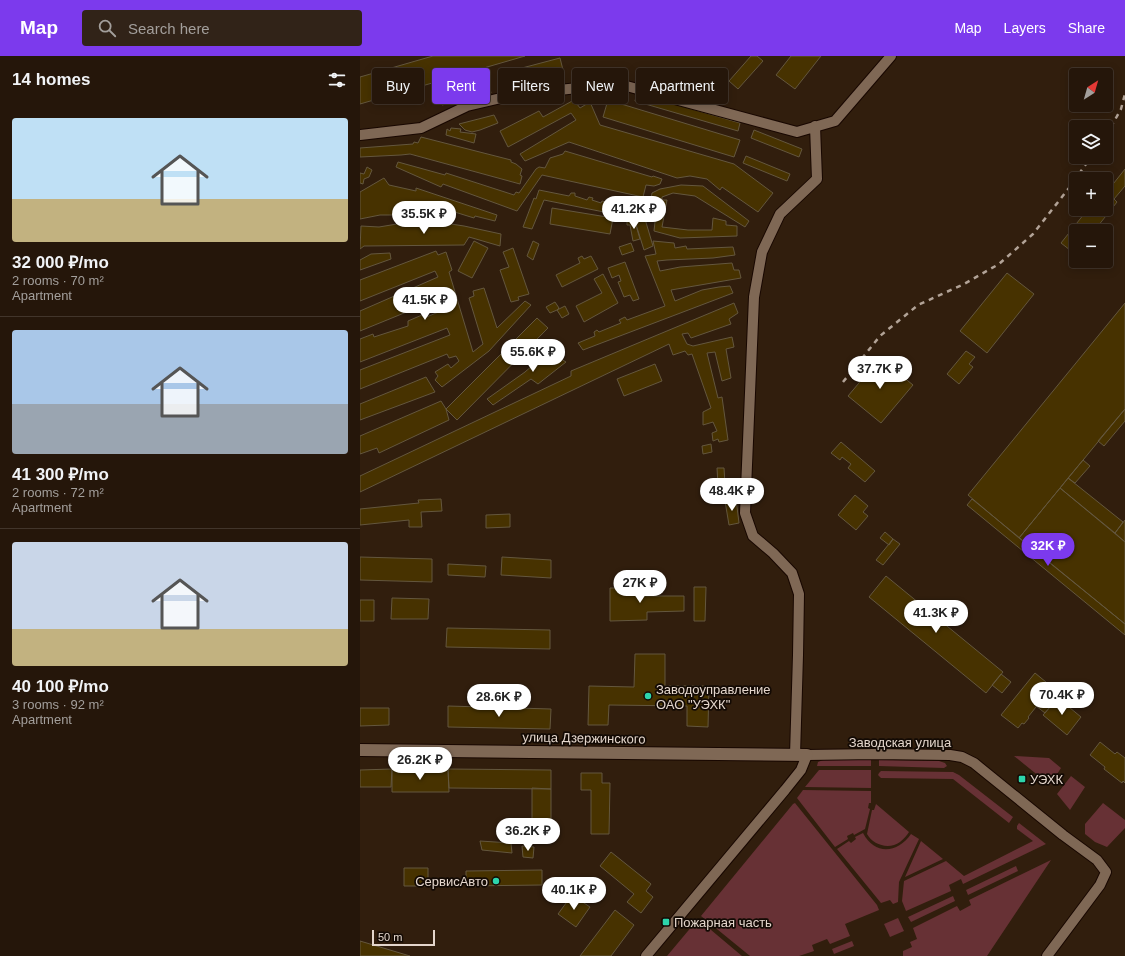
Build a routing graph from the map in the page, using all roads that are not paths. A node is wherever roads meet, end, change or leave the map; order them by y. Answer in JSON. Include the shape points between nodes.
{"nodes":[{"id":1,"x":891,"y":56,"type":"edge"},
{"id":2,"x":815,"y":126,"type":"junction"},
{"id":3,"x":360,"y":134,"type":"edge"},
{"id":4,"x":360,"y":750,"type":"edge"},
{"id":5,"x":795,"y":755,"type":"junction"},
{"id":6,"x":807,"y":755,"type":"junction"},
{"id":7,"x":646,"y":956,"type":"edge"},
{"id":8,"x":1047,"y":956,"type":"edge"}],
"edges":[{"from":1,"to":2,"type":"street","via":[[835,121]]},
{"from":2,"to":3,"type":"street","via":[[797,132],[619,84],[518,94],[468,106],[421,128]]},
{"from":2,"to":5,"type":"street","via":[[817,179],[780,214],[762,252],[754,297],[745,513],[753,536],[792,573],[799,594]]},
{"from":4,"to":5,"type":"street","name":"улица Дзержинского"},
{"from":5,"to":6,"type":"street","name":"улица Дзержинского"},
{"from":6,"to":7,"type":"street","via":[[801,770],[785,790]]},
{"from":6,"to":8,"type":"street","name":"Заводская улица","via":[[905,754],[962,757],[974,763],[1097,860],[1106,872],[1100,885]]}]}
